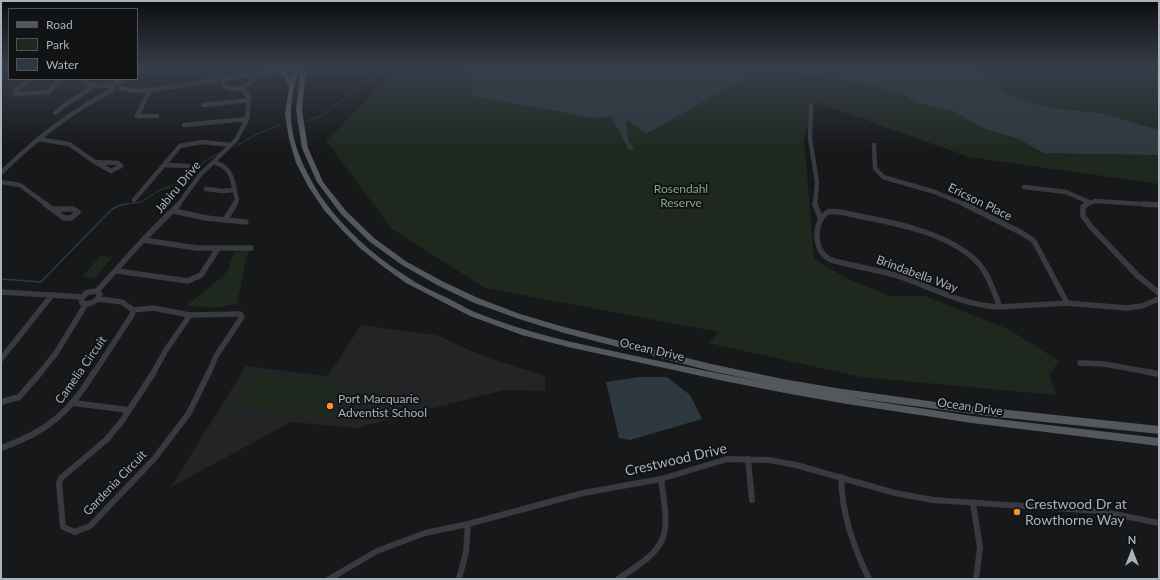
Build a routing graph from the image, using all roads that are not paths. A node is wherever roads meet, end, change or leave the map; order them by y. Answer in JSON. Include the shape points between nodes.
{"nodes":[{"id":1,"x":81,"y":95,"type":"edge"},
{"id":2,"x":102,"y":95,"type":"edge"},
{"id":3,"x":147,"y":95,"type":"edge"},
{"id":4,"x":248,"y":95,"type":"edge"},
{"id":5,"x":290,"y":95,"type":"edge"},
{"id":6,"x":299,"y":95,"type":"edge"},
{"id":7,"x":249,"y":100,"type":"junction"},
{"id":8,"x":203,"y":105,"type":"dead end"},
{"id":9,"x":811,"y":106,"type":"dead end"},
{"id":10,"x":55,"y":113,"type":"dead end"},
{"id":11,"x":157,"y":116,"type":"dead end"},
{"id":12,"x":247,"y":119,"type":"junction"},
{"id":13,"x":184,"y":125,"type":"dead end"},
{"id":14,"x":38,"y":139,"type":"junction"},
{"id":15,"x":231,"y":145,"type":"junction"},
{"id":16,"x":874,"y":145,"type":"dead end"},
{"id":17,"x":95,"y":162,"type":"dead end"},
{"id":18,"x":214,"y":162,"type":"junction"},
{"id":19,"x":165,"y":165,"type":"junction"},
{"id":20,"x":188,"y":166,"type":"dead end"},
{"id":21,"x":1,"y":173,"type":"edge"},
{"id":22,"x":1,"y":182,"type":"edge"},
{"id":23,"x":1024,"y":187,"type":"dead end"},
{"id":24,"x":206,"y":189,"type":"dead end"},
{"id":25,"x":234,"y":190,"type":"junction"},
{"id":26,"x":134,"y":200,"type":"dead end"},
{"id":27,"x":1089,"y":202,"type":"junction"},
{"id":28,"x":816,"y":204,"type":"junction"},
{"id":29,"x":1159,"y":205,"type":"edge"},
{"id":30,"x":52,"y":208,"type":"dead end"},
{"id":31,"x":174,"y":211,"type":"junction"},
{"id":32,"x":826,"y":212,"type":"junction"},
{"id":33,"x":820,"y":217,"type":"junction"},
{"id":34,"x":225,"y":220,"type":"junction"},
{"id":35,"x":246,"y":222,"type":"dead end"},
{"id":36,"x":143,"y":240,"type":"junction"},
{"id":37,"x":251,"y":248,"type":"dead end"},
{"id":38,"x":217,"y":250,"type":"junction"},
{"id":39,"x":117,"y":271,"type":"junction"},
{"id":40,"x":97,"y":291,"type":"junction"},
{"id":41,"x":1,"y":292,"type":"edge"},
{"id":42,"x":1159,"y":293,"type":"edge"},
{"id":43,"x":52,"y":295,"type":"junction"},
{"id":44,"x":82,"y":297,"type":"junction"},
{"id":45,"x":98,"y":299,"type":"junction"},
{"id":46,"x":1159,"y":299,"type":"edge"},
{"id":47,"x":476,"y":300,"type":"junction"},
{"id":48,"x":1067,"y":303,"type":"junction"},
{"id":49,"x":86,"y":304,"type":"junction"},
{"id":50,"x":1000,"y":307,"type":"junction"},
{"id":51,"x":133,"y":310,"type":"junction"},
{"id":52,"x":465,"y":311,"type":"junction"},
{"id":53,"x":190,"y":315,"type":"junction"},
{"id":54,"x":1,"y":359,"type":"edge"},
{"id":55,"x":1080,"y":363,"type":"dead end"},
{"id":56,"x":1159,"y":374,"type":"edge"},
{"id":57,"x":1,"y":402,"type":"edge"},
{"id":58,"x":74,"y":403,"type":"junction"},
{"id":59,"x":129,"y":410,"type":"junction"},
{"id":60,"x":1159,"y":430,"type":"edge"},
{"id":61,"x":1159,"y":442,"type":"edge"},
{"id":62,"x":1,"y":448,"type":"edge"},
{"id":63,"x":748,"y":459,"type":"junction"},
{"id":64,"x":841,"y":477,"type":"junction"},
{"id":65,"x":661,"y":479,"type":"junction"},
{"id":66,"x":752,"y":500,"type":"dead end"},
{"id":67,"x":973,"y":504,"type":"junction"},
{"id":68,"x":1159,"y":523,"type":"edge"},
{"id":69,"x":468,"y":524,"type":"junction"},
{"id":70,"x":329,"y":579,"type":"edge"},
{"id":71,"x":459,"y":579,"type":"edge"},
{"id":72,"x":618,"y":579,"type":"edge"},
{"id":73,"x":869,"y":579,"type":"edge"},
{"id":74,"x":976,"y":579,"type":"edge"}],
"edges":[{"from":1,"to":10,"type":"street","via":[[64,103]]},
{"from":2,"to":14,"type":"street"},
{"from":3,"to":11,"type":"street","via":[[137,116]]},
{"from":4,"to":7,"type":"street"},
{"from":5,"to":52,"type":"main road","name":"Ocean Drive","via":[[288,117],[295,150],[307,179],[325,206],[373,255],[404,278]]},
{"from":6,"to":47,"type":"main road","name":"Ocean Drive","via":[[301,138],[315,173],[328,195],[346,217],[426,276]]},
{"from":7,"to":8,"type":"street"},
{"from":7,"to":12,"type":"street","name":"Jabiru Drive"},
{"from":9,"to":28,"type":"street","name":"Brindabella Way","via":[[810,138],[816,175]]},
{"from":12,"to":13,"type":"street"},
{"from":12,"to":15,"type":"street","name":"Jabiru Drive","via":[[242,131]]},
{"from":14,"to":17,"type":"street","via":[[69,144]]},
{"from":14,"to":21,"type":"street"},
{"from":15,"to":18,"type":"street","name":"Jabiru Drive"},
{"from":15,"to":19,"type":"street","via":[[202,142],[183,145]]},
{"from":16,"to":48,"type":"street","name":"Ericson Place","via":[[875,168],[883,177],[956,200],[1034,241]]},
{"from":18,"to":25,"type":"street","via":[[230,170]]},
{"from":18,"to":31,"type":"street","name":"Jabiru Drive","via":[[200,175]]},
{"from":19,"to":20,"type":"street"},
{"from":19,"to":26,"type":"street"},
{"from":22,"to":30,"type":"street","via":[[20,185]]},
{"from":23,"to":27,"type":"street","via":[[1066,192]]},
{"from":24,"to":25,"type":"street"},
{"from":25,"to":34,"type":"street","via":[[237,203]]},
{"from":27,"to":29,"type":"street","via":[[1101,200]]},
{"from":27,"to":42,"type":"street","via":[[1082,210],[1088,224],[1138,276]]},
{"from":28,"to":32,"type":"street"},
{"from":28,"to":33,"type":"street","name":"Brindabella Way","via":[[815,209]]},
{"from":31,"to":34,"type":"street"},
{"from":31,"to":36,"type":"street","name":"Jabiru Drive"},
{"from":32,"to":33,"type":"street"},
{"from":32,"to":50,"type":"street","via":[[896,224],[961,249],[984,270]]},
{"from":33,"to":50,"type":"street","name":"Brindabella Way","via":[[820,246],[826,256],[833,261],[897,276],[964,302]]},
{"from":34,"to":35,"type":"street"},
{"from":36,"to":38,"type":"street"},
{"from":36,"to":39,"type":"street","name":"Jabiru Drive"},
{"from":37,"to":38,"type":"street"},
{"from":38,"to":39,"type":"street","via":[[201,274],[188,281]]},
{"from":39,"to":40,"type":"street","name":"Jabiru Drive"},
{"from":40,"to":44,"type":"street","via":[[89,292]]},
{"from":40,"to":45,"type":"street","via":[[100,294]]},
{"from":41,"to":43,"type":"street"},
{"from":43,"to":44,"type":"street"},
{"from":43,"to":54,"type":"street"},
{"from":44,"to":49,"type":"street","via":[[81,302]]},
{"from":45,"to":49,"type":"street"},
{"from":45,"to":51,"type":"street","via":[[123,302],[130,305]]},
{"from":46,"to":48,"type":"street","name":"Brindabella Way","via":[[1142,306],[1126,308]]},
{"from":47,"to":52,"type":"main road"},
{"from":47,"to":60,"type":"main road","name":"Ocean Drive","via":[[548,326],[729,372],[902,401]]},
{"from":48,"to":50,"type":"street","name":"Brindabella Way"},
{"from":49,"to":57,"type":"street","via":[[56,353],[32,384],[19,397]]},
{"from":51,"to":53,"type":"street","name":"Gardenia Circuit","via":[[153,308]]},
{"from":51,"to":58,"type":"street","name":"Camelia Circuit","via":[[132,316]]},
{"from":52,"to":61,"type":"main road","name":"Ocean Drive","via":[[527,334],[726,379],[914,412]]},
{"from":53,"to":59,"type":"street","name":"Gardenia Circuit"},
{"from":53,"to":59,"type":"street","name":"Gardenia Circuit","via":[[221,316],[236,313],[242,317],[216,356],[189,413],[154,459],[90,526],[75,532],[68,530],[63,527],[61,515],[61,478],[106,440]]},
{"from":55,"to":56,"type":"street","via":[[1104,364]]},
{"from":58,"to":59,"type":"street"},
{"from":58,"to":62,"type":"street","name":"Camelia Circuit","via":[[52,424],[36,434]]},
{"from":63,"to":64,"type":"street","name":"Crestwood Drive","via":[[769,460]]},
{"from":63,"to":65,"type":"street","name":"Crestwood Drive","via":[[727,459],[708,463]]},
{"from":63,"to":66,"type":"street"},
{"from":64,"to":67,"type":"street","name":"Crestwood Drive","via":[[895,493]]},
{"from":64,"to":73,"type":"street","via":[[842,506],[847,526]]},
{"from":65,"to":69,"type":"street","name":"Crestwood Drive","via":[[583,493]]},
{"from":65,"to":72,"type":"street","via":[[666,513],[664,542],[657,553],[646,562]]},
{"from":67,"to":68,"type":"street","name":"Crestwood Drive","via":[[1092,510]]},
{"from":67,"to":74,"type":"street","via":[[980,547]]},
{"from":69,"to":70,"type":"street","name":"Crestwood Drive","via":[[397,542],[363,558]]},
{"from":69,"to":71,"type":"street","via":[[468,550]]}]}
